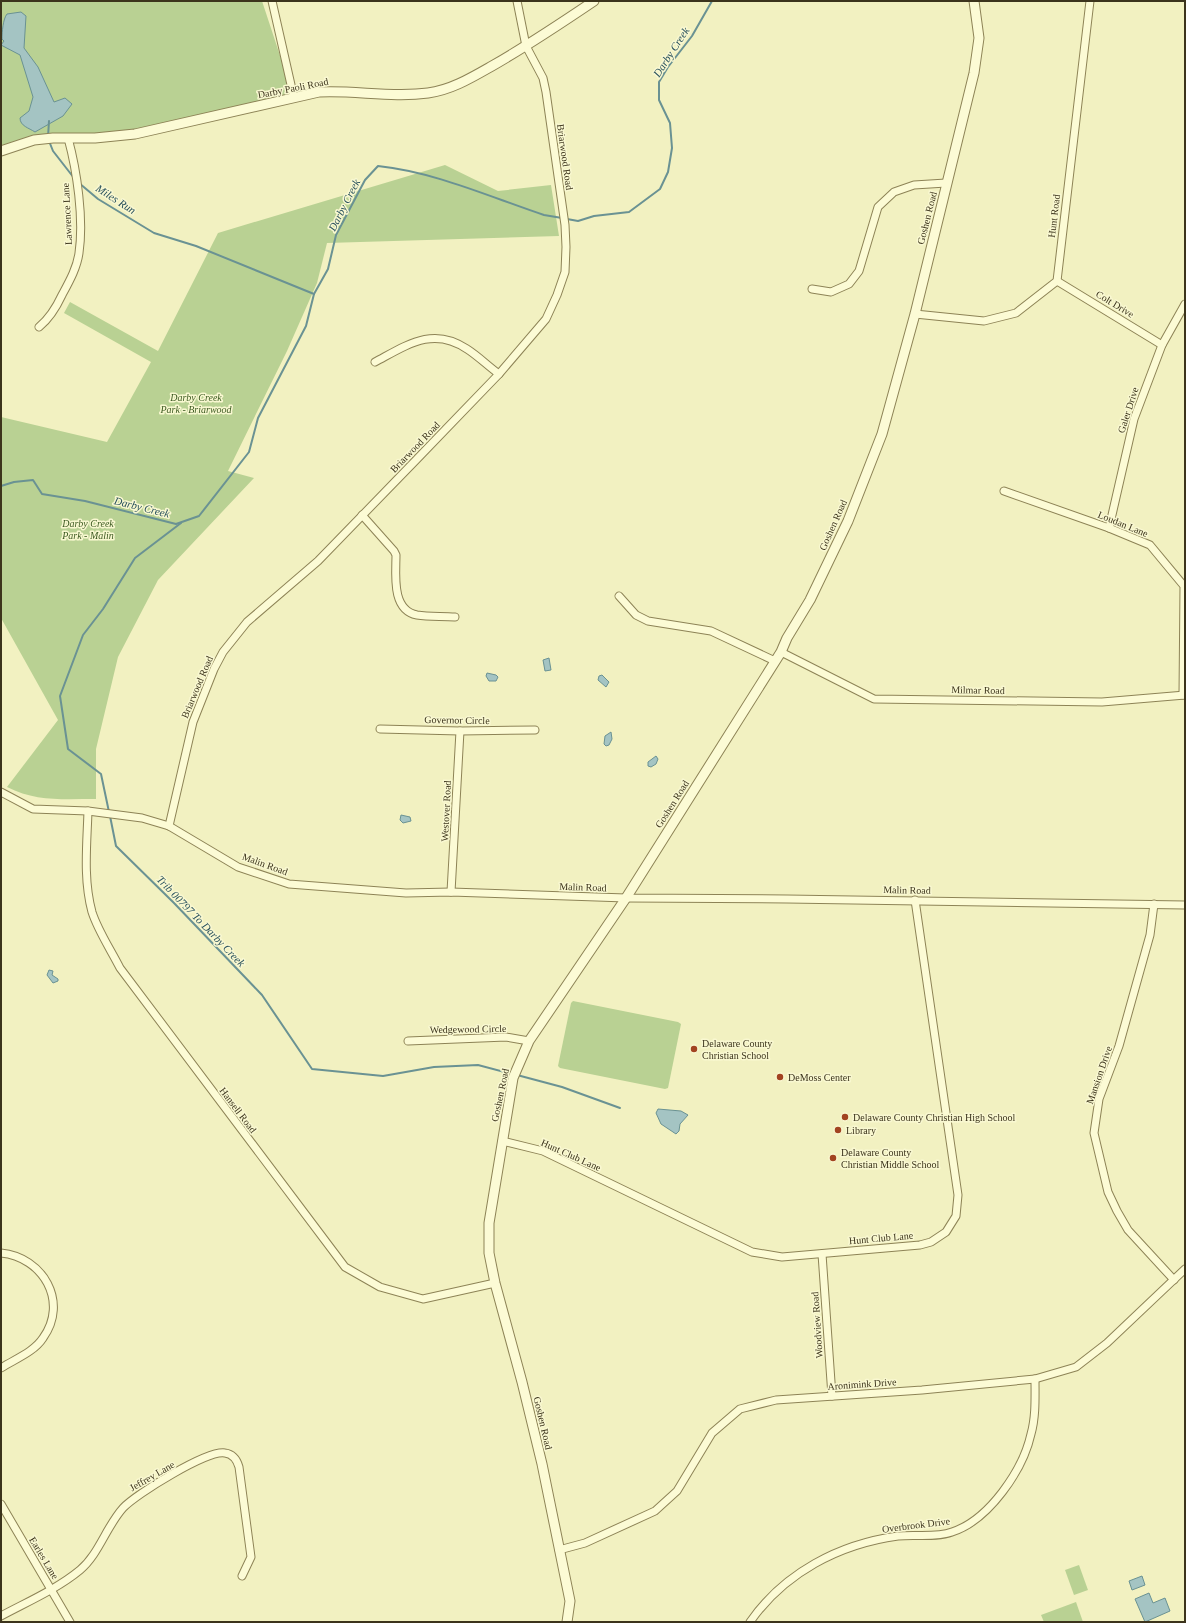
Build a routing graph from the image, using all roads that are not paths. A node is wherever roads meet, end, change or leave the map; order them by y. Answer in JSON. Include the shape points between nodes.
{"nodes":[{"id":1,"x":272,"y":1,"type":"edge"},
{"id":2,"x":517,"y":1,"type":"edge"},
{"id":3,"x":594,"y":1,"type":"edge"},
{"id":4,"x":974,"y":1,"type":"edge"},
{"id":5,"x":1090,"y":1,"type":"edge"},
{"id":6,"x":526,"y":46,"type":"junction"},
{"id":7,"x":294,"y":98,"type":"junction"},
{"id":8,"x":68,"y":138,"type":"junction"},
{"id":9,"x":1,"y":151,"type":"edge"},
{"id":10,"x":946,"y":183,"type":"junction"},
{"id":11,"x":1057,"y":281,"type":"junction"},
{"id":12,"x":812,"y":289,"type":"dead end"},
{"id":13,"x":1185,"y":304,"type":"edge"},
{"id":14,"x":915,"y":314,"type":"junction"},
{"id":15,"x":39,"y":327,"type":"dead end"},
{"id":16,"x":1162,"y":345,"type":"junction"},
{"id":17,"x":375,"y":362,"type":"dead end"},
{"id":18,"x":499,"y":374,"type":"junction"},
{"id":19,"x":1004,"y":492,"type":"dead end"},
{"id":20,"x":362,"y":515,"type":"junction"},
{"id":21,"x":1109,"y":528,"type":"junction"},
{"id":22,"x":619,"y":596,"type":"dead end"},
{"id":23,"x":454,"y":616,"type":"dead end"},
{"id":24,"x":781,"y":652,"type":"junction"},
{"id":25,"x":775,"y":662,"type":"junction"},
{"id":26,"x":1184,"y":695,"type":"edge"},
{"id":27,"x":380,"y":729,"type":"dead end"},
{"id":28,"x":535,"y":730,"type":"dead end"},
{"id":29,"x":460,"y":731,"type":"junction"},
{"id":30,"x":1,"y":792,"type":"edge"},
{"id":31,"x":88,"y":811,"type":"junction"},
{"id":32,"x":169,"y":826,"type":"junction"},
{"id":33,"x":451,"y":892,"type":"junction"},
{"id":34,"x":626,"y":898,"type":"junction"},
{"id":35,"x":915,"y":900,"type":"junction"},
{"id":36,"x":1154,"y":904,"type":"junction"},
{"id":37,"x":1185,"y":905,"type":"edge"},
{"id":38,"x":408,"y":1041,"type":"dead end"},
{"id":39,"x":529,"y":1041,"type":"junction"},
{"id":40,"x":502,"y":1141,"type":"junction"},
{"id":41,"x":1,"y":1253,"type":"edge"},
{"id":42,"x":822,"y":1254,"type":"junction"},
{"id":43,"x":1185,"y":1269,"type":"edge"},
{"id":44,"x":1174,"y":1280,"type":"junction"},
{"id":45,"x":495,"y":1283,"type":"junction"},
{"id":46,"x":1,"y":1368,"type":"edge"},
{"id":47,"x":1035,"y":1379,"type":"junction"},
{"id":48,"x":832,"y":1396,"type":"junction"},
{"id":49,"x":1,"y":1504,"type":"edge"},
{"id":50,"x":559,"y":1550,"type":"junction"},
{"id":51,"x":242,"y":1576,"type":"dead end"},
{"id":52,"x":51,"y":1588,"type":"junction"},
{"id":53,"x":1,"y":1616,"type":"edge"},
{"id":54,"x":70,"y":1622,"type":"edge"},
{"id":55,"x":567,"y":1622,"type":"edge"},
{"id":56,"x":750,"y":1622,"type":"edge"}],
"edges":[{"from":1,"to":7,"type":"street"},
{"from":2,"to":6,"type":"street","name":"Briarwood Road"},
{"from":3,"to":6,"type":"street","name":"Darby Paoli Road"},
{"from":4,"to":10,"type":"street","name":"Goshen Road","via":[[979,38],[978,54]]},
{"from":5,"to":11,"type":"street","name":"Hunt Road"},
{"from":6,"to":7,"type":"street","name":"Darby Paoli Road","via":[[466,81],[440,91],[415,94],[334,91]]},
{"from":6,"to":18,"type":"street","name":"Briarwood Road","via":[[543,78],[546,92],[565,224],[565,272],[546,320]]},
{"from":7,"to":8,"type":"street","name":"Darby Paoli Road","via":[[135,134]]},
{"from":8,"to":9,"type":"street","name":"Darby Paoli Road","via":[[34,140]]},
{"from":8,"to":15,"type":"street","name":"Lawrence Lane","via":[[75,163],[80,229],[79,254],[73,274],[59,302],[48,319]]},
{"from":10,"to":12,"type":"street","via":[[914,185],[894,192],[878,207],[859,271],[849,284],[831,292]]},
{"from":10,"to":14,"type":"street","name":"Goshen Road"},
{"from":11,"to":14,"type":"street","via":[[1016,313],[984,321]]},
{"from":11,"to":16,"type":"street","name":"Colt Drive"},
{"from":13,"to":16,"type":"street","name":"Galer Drive"},
{"from":14,"to":24,"type":"street","name":"Goshen Road","via":[[877,450],[810,600]]},
{"from":16,"to":21,"type":"street","name":"Galer Drive","via":[[1134,419]]},
{"from":17,"to":18,"type":"street","via":[[422,339],[438,337],[453,341],[468,350]]},
{"from":18,"to":20,"type":"street","name":"Briarwood Road"},
{"from":19,"to":21,"type":"street","name":"Loudan Lane"},
{"from":20,"to":23,"type":"street","via":[[396,555],[398,595],[406,609],[416,615]]},
{"from":20,"to":32,"type":"street","name":"Briarwood Road","via":[[313,566],[247,622],[223,652],[193,722]]},
{"from":21,"to":26,"type":"street","name":"Loudan Lane","via":[[1150,545],[1184,586]]},
{"from":22,"to":25,"type":"street","via":[[636,615],[648,621],[711,631]]},
{"from":24,"to":25,"type":"street","name":"Goshen Road"},
{"from":24,"to":26,"type":"street","name":"Milmar Road","via":[[874,699],[1102,702]]},
{"from":25,"to":34,"type":"street","name":"Goshen Road"},
{"from":27,"to":29,"type":"street","name":"Governor Circle"},
{"from":28,"to":29,"type":"street","name":"Governor Circle"},
{"from":29,"to":33,"type":"street","name":"Westover Road"},
{"from":30,"to":31,"type":"street","name":"Malin Road","via":[[33,809]]},
{"from":31,"to":32,"type":"street","name":"Malin Road","via":[[142,818]]},
{"from":31,"to":45,"type":"street","name":"Hansell Road","via":[[86,879],[90,903],[98,926],[120,968],[345,1267],[380,1287],[423,1299]]},
{"from":32,"to":33,"type":"street","name":"Malin Road","via":[[238,867],[289,884],[406,893]]},
{"from":33,"to":34,"type":"street","name":"Malin Road"},
{"from":34,"to":35,"type":"street","name":"Malin Road"},
{"from":34,"to":39,"type":"street","name":"Goshen Road"},
{"from":35,"to":36,"type":"street","name":"Malin Road"},
{"from":35,"to":42,"type":"street","name":"Hunt Club Lane","via":[[958,1195],[956,1216],[946,1232],[925,1244]]},
{"from":36,"to":37,"type":"street","name":"Malin Road"},
{"from":36,"to":44,"type":"street","name":"Mansion Drive","via":[[1150,935],[1119,1046],[1099,1099],[1094,1133],[1108,1192],[1117,1211],[1128,1230]]},
{"from":38,"to":39,"type":"street","name":"Wedgewood Circle","via":[[506,1037]]},
{"from":39,"to":40,"type":"street","name":"Goshen Road","via":[[514,1076]]},
{"from":40,"to":42,"type":"street","name":"Hunt Club Lane","via":[[543,1151],[752,1252],[782,1257]]},
{"from":40,"to":45,"type":"street","name":"Goshen Road","via":[[489,1223],[489,1253]]},
{"from":41,"to":46,"type":"street","via":[[28,1261],[41,1273],[50,1290],[53,1307],[48,1330],[36,1347]]},
{"from":42,"to":48,"type":"street","name":"Woodview Road"},
{"from":43,"to":44,"type":"street","name":"Aronimink Drive"},
{"from":44,"to":47,"type":"street","name":"Aronimink Drive","via":[[1107,1343],[1076,1367]]},
{"from":45,"to":50,"type":"street","name":"Goshen Road","via":[[522,1382]]},
{"from":47,"to":48,"type":"street","name":"Aronimink Drive"},
{"from":47,"to":56,"type":"street","name":"Overbrook Drive","via":[[1035,1411],[1031,1434],[1022,1460],[990,1506],[969,1525],[951,1533],[899,1536],[867,1542],[832,1554],[798,1573],[760,1607]]},
{"from":48,"to":50,"type":"street","name":"Aronimink Drive","via":[[776,1400],[740,1410],[712,1433],[677,1491],[655,1511],[585,1543]]},
{"from":49,"to":52,"type":"street","name":"Earles Lane"},
{"from":50,"to":55,"type":"street","name":"Goshen Road","via":[[570,1601]]},
{"from":51,"to":52,"type":"street","name":"Jeffrey Lane","via":[[251,1557],[240,1467],[231,1455],[217,1453],[151,1486],[131,1499],[116,1516],[80,1570]]},
{"from":52,"to":53,"type":"street","name":"Jeffrey Lane"},
{"from":52,"to":54,"type":"street","name":"Earles Lane"}]}
